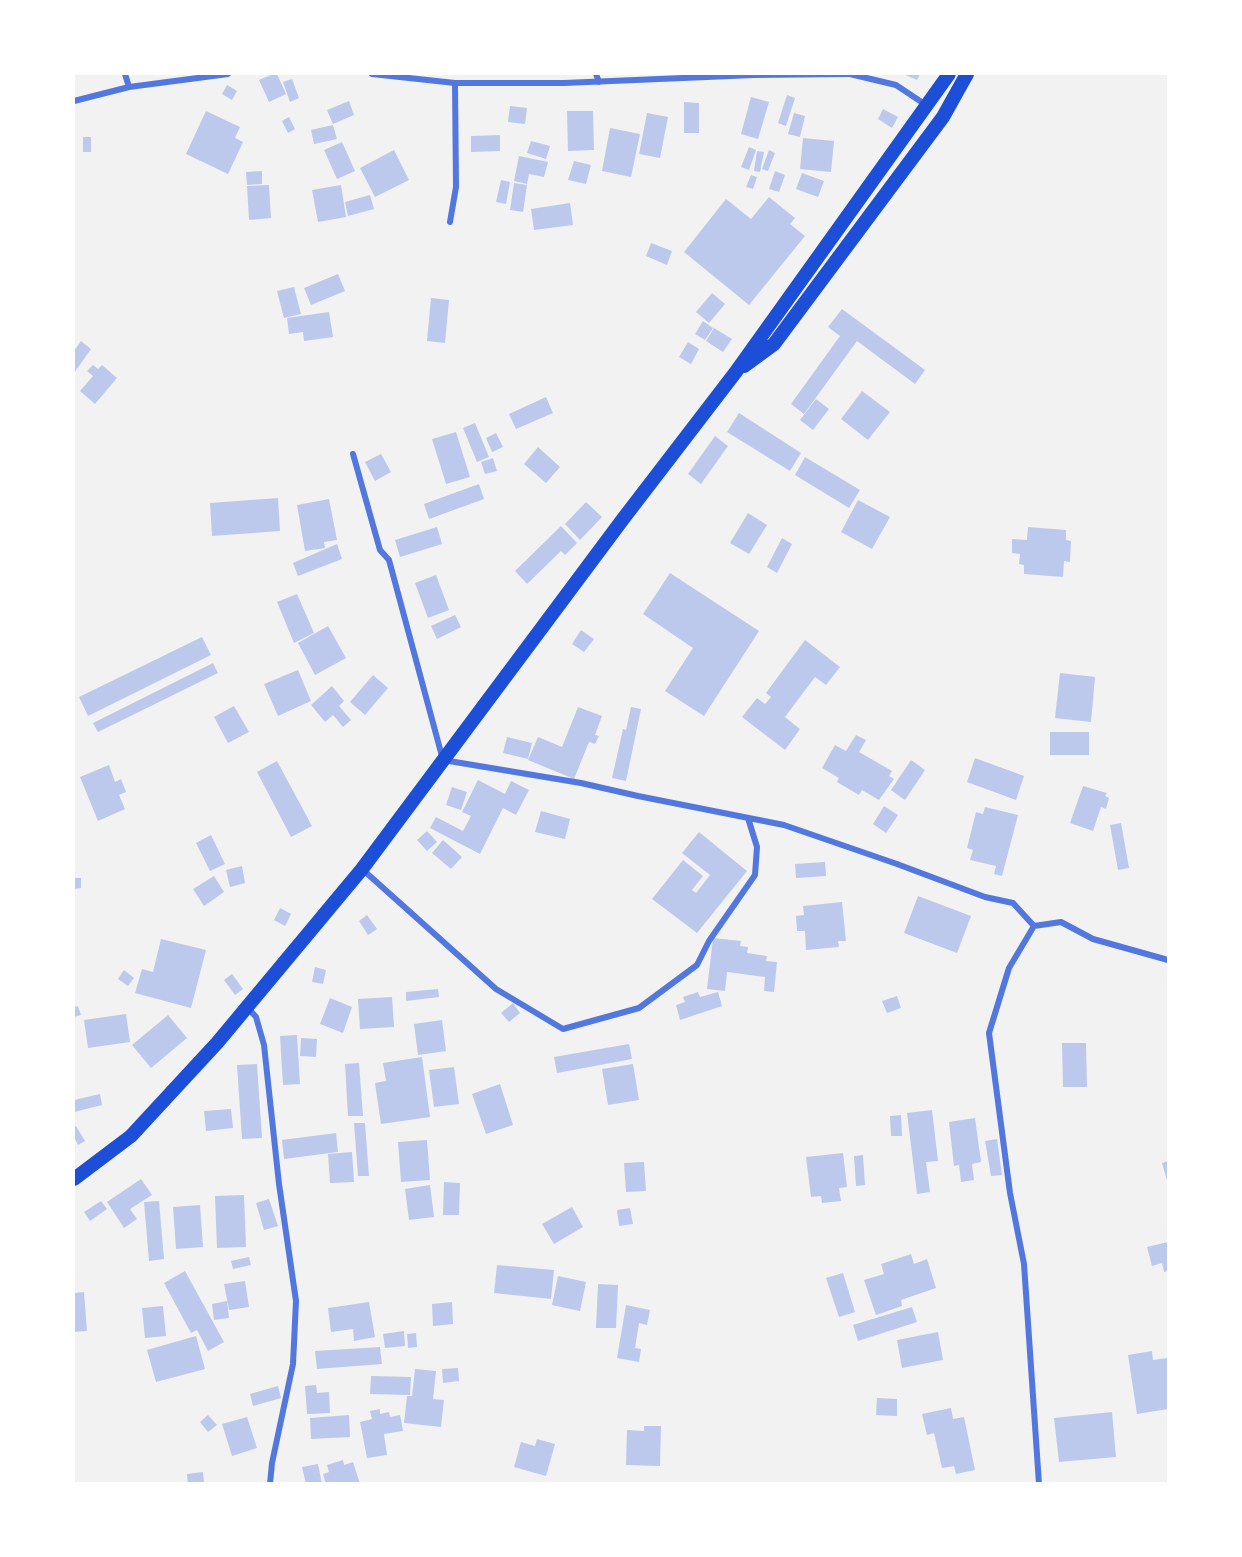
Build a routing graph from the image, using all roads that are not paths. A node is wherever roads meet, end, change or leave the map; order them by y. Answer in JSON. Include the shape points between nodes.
{"nodes":[{"id":1,"x":125,"y":74,"type":"edge"},
{"id":2,"x":228,"y":74,"type":"edge"},
{"id":3,"x":372,"y":74,"type":"edge"},
{"id":4,"x":596,"y":74,"type":"edge"},
{"id":5,"x":754,"y":74,"type":"edge"},
{"id":6,"x":849,"y":74,"type":"edge"},
{"id":7,"x":949,"y":74,"type":"edge"},
{"id":8,"x":968,"y":74,"type":"edge"},
{"id":9,"x":599,"y":82,"type":"junction"},
{"id":10,"x":455,"y":83,"type":"junction"},
{"id":11,"x":129,"y":87,"type":"junction"},
{"id":12,"x":74,"y":101,"type":"edge"},
{"id":13,"x":927,"y":106,"type":"junction"},
{"id":14,"x":450,"y":222,"type":"dead end"},
{"id":15,"x":735,"y":373,"type":"junction"},
{"id":16,"x":353,"y":454,"type":"dead end"},
{"id":17,"x":443,"y":760,"type":"junction"},
{"id":18,"x":748,"y":818,"type":"junction"},
{"id":19,"x":362,"y":869,"type":"junction"},
{"id":20,"x":1034,"y":926,"type":"junction"},
{"id":21,"x":1168,"y":960,"type":"edge"},
{"id":22,"x":247,"y":1007,"type":"junction"},
{"id":23,"x":74,"y":1179,"type":"edge"},
{"id":24,"x":270,"y":1484,"type":"edge"},
{"id":25,"x":1039,"y":1484,"type":"edge"}],
"edges":[{"from":1,"to":11,"type":"street"},
{"from":2,"to":11,"type":"street"},
{"from":3,"to":10,"type":"street"},
{"from":4,"to":9,"type":"street"},
{"from":5,"to":6,"type":"street"},
{"from":5,"to":9,"type":"street"},
{"from":6,"to":13,"type":"street","via":[[896,85]]},
{"from":7,"to":13,"type":"main road"},
{"from":8,"to":15,"type":"main road","via":[[943,117],[774,344]]},
{"from":9,"to":10,"type":"street"},
{"from":10,"to":14,"type":"street","via":[[456,187]]},
{"from":11,"to":12,"type":"street"},
{"from":13,"to":15,"type":"main road"},
{"from":15,"to":17,"type":"main road"},
{"from":16,"to":17,"type":"street","via":[[380,550],[389,560]]},
{"from":17,"to":18,"type":"street","via":[[581,783]]},
{"from":17,"to":19,"type":"main road"},
{"from":18,"to":19,"type":"street","via":[[757,847],[755,875],[709,941],[698,965],[639,1008],[563,1029],[496,989]]},
{"from":18,"to":20,"type":"street","via":[[784,825],[985,897],[1013,903]]},
{"from":19,"to":22,"type":"main road"},
{"from":20,"to":21,"type":"street","via":[[1061,922],[1093,939]]},
{"from":20,"to":25,"type":"street","via":[[1009,968],[989,1033],[1010,1193],[1024,1264]]},
{"from":22,"to":23,"type":"main road","via":[[131,1136]]},
{"from":22,"to":24,"type":"street","via":[[256,1017],[264,1045],[296,1300],[293,1364]]}]}
